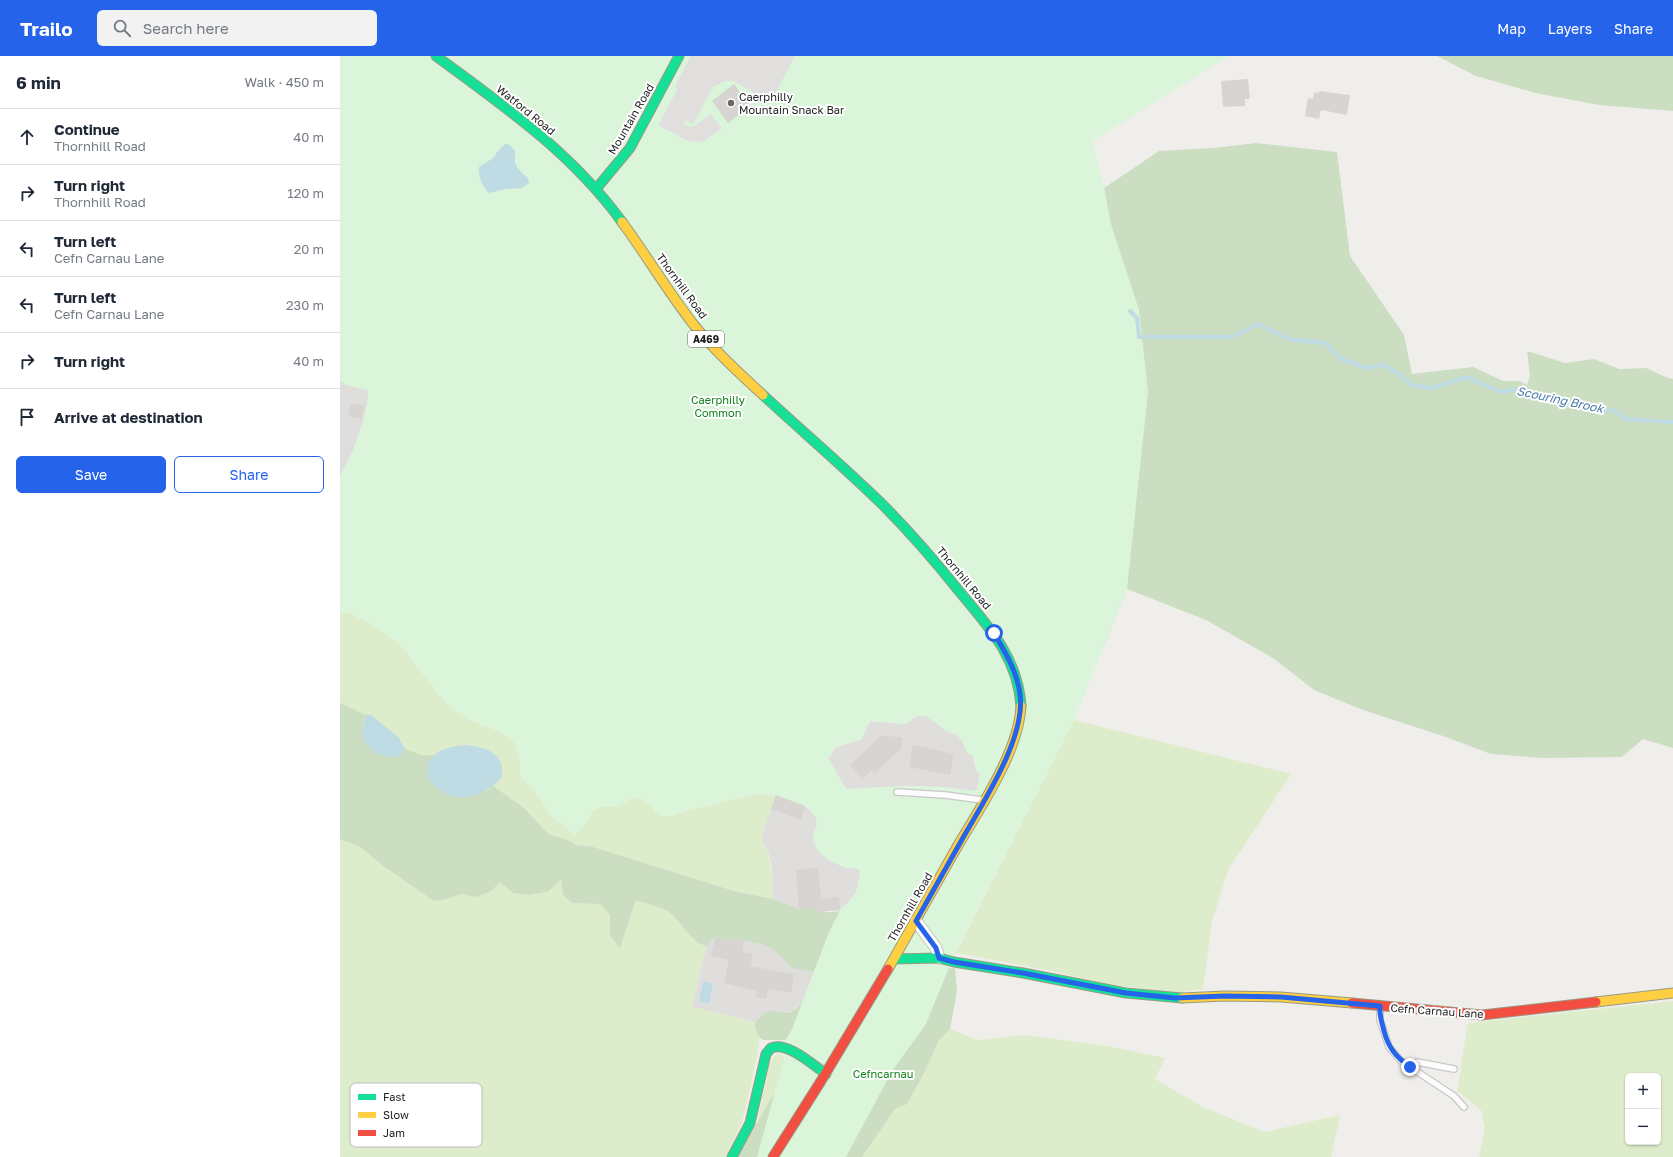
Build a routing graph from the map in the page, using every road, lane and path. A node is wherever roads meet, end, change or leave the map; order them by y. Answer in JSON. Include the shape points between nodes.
{"nodes":[{"id":1,"x":436,"y":56,"type":"edge"},
{"id":2,"x":679,"y":56,"type":"edge"},
{"id":3,"x":596,"y":189,"type":"junction"},
{"id":4,"x":897,"y":792,"type":"dead end"},
{"id":5,"x":984,"y":800,"type":"junction"},
{"id":6,"x":916,"y":921,"type":"junction"},
{"id":7,"x":894,"y":958,"type":"junction"},
{"id":8,"x":939,"y":958,"type":"junction"},
{"id":9,"x":1673,"y":993,"type":"edge"},
{"id":10,"x":1380,"y":1006,"type":"junction"},
{"id":11,"x":1410,"y":1067,"type":"junction"},
{"id":12,"x":1454,"y":1069,"type":"dead end"},
{"id":13,"x":826,"y":1074,"type":"junction"},
{"id":14,"x":1464,"y":1108,"type":"dead end"},
{"id":15,"x":732,"y":1157,"type":"edge"},
{"id":16,"x":773,"y":1157,"type":"edge"}],
"edges":[{"from":1,"to":3,"type":"main road","name":"Watford Road","number":"A469","via":[[522,121],[564,156]]},
{"from":2,"to":3,"type":"main road","name":"Mountain Road","via":[[630,148]]},
{"from":3,"to":5,"type":"main road","name":"Thornhill Road","number":"A469","via":[[629,229],[668,288],[707,340],[883,505],[921,545],[994,633],[1015,674],[1021,710],[1011,745]]},
{"from":4,"to":5,"type":"lane"},
{"from":5,"to":6,"type":"main road","name":"Thornhill Road","number":"A469"},
{"from":6,"to":7,"type":"main road","name":"Thornhill Road","number":"A469"},
{"from":6,"to":8,"type":"street","via":[[936,948]]},
{"from":7,"to":8,"type":"main road","name":"Cefn Carnau Lane"},
{"from":7,"to":13,"type":"main road","name":"Thornhill Road","number":"A469"},
{"from":8,"to":10,"type":"main road","name":"Cefn Carnau Lane","via":[[1126,993],[1175,998],[1281,997]]},
{"from":9,"to":10,"type":"main road","name":"Cefn Carnau Lane","via":[[1482,1015]]},
{"from":10,"to":11,"type":"lane","via":[[1380,1020],[1389,1046],[1401,1061]]},
{"from":11,"to":12,"type":"lane","via":[[1417,1062]]},
{"from":11,"to":14,"type":"lane","via":[[1454,1096]]},
{"from":13,"to":15,"type":"main road","via":[[787,1048],[770,1049],[766,1054],[750,1123]]},
{"from":13,"to":16,"type":"main road","name":"Thornhill Road","number":"A469"}]}
